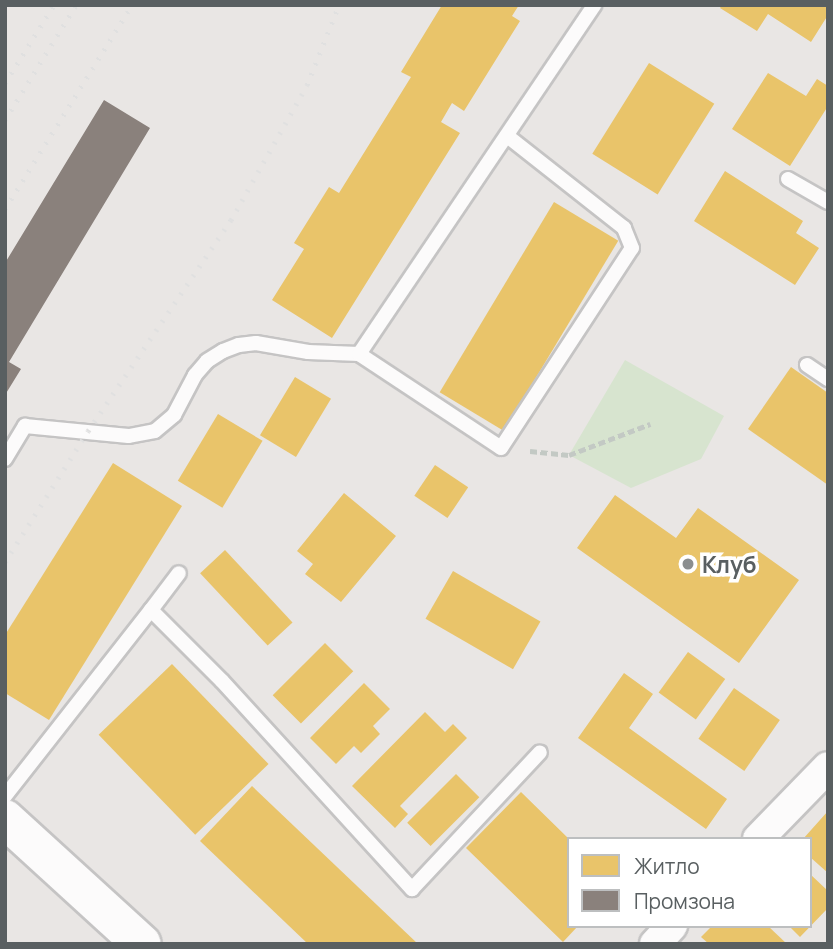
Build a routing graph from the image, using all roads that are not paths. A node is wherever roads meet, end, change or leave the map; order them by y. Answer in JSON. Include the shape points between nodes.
{"nodes":[{"id":1,"x":594,"y":5,"type":"edge"},
{"id":2,"x":507,"y":136,"type":"junction"},
{"id":3,"x":788,"y":179,"type":"dead end"},
{"id":4,"x":828,"y":202,"type":"edge"},
{"id":5,"x":359,"y":354,"type":"junction"},
{"id":6,"x":807,"y":365,"type":"dead end"},
{"id":7,"x":828,"y":379,"type":"edge"},
{"id":8,"x":5,"y":459,"type":"edge"},
{"id":9,"x":180,"y":573,"type":"dead end"},
{"id":10,"x":151,"y":610,"type":"junction"},
{"id":11,"x":540,"y":752,"type":"dead end"},
{"id":12,"x":828,"y":767,"type":"edge"},
{"id":13,"x":5,"y":796,"type":"edge"},
{"id":14,"x":5,"y":819,"type":"edge"},
{"id":15,"x":760,"y":837,"type":"edge"},
{"id":16,"x":670,"y":928,"type":"edge"},
{"id":17,"x":142,"y":944,"type":"edge"},
{"id":18,"x":655,"y":944,"type":"edge"}],
"edges":[{"from":1,"to":2,"type":"lane"},
{"from":2,"to":5,"type":"lane"},
{"from":2,"to":5,"type":"lane","via":[[624,228],[632,248],[501,448]]},
{"from":3,"to":4,"type":"lane"},
{"from":5,"to":8,"type":"lane","via":[[239,345],[207,362],[174,415],[155,431],[129,436],[25,426]]},
{"from":6,"to":7,"type":"lane"},
{"from":9,"to":10,"type":"lane"},
{"from":10,"to":11,"type":"lane","via":[[412,888]]},
{"from":10,"to":13,"type":"lane"},
{"from":12,"to":15,"type":"street"},
{"from":14,"to":17,"type":"street"},
{"from":16,"to":18,"type":"street"}]}
